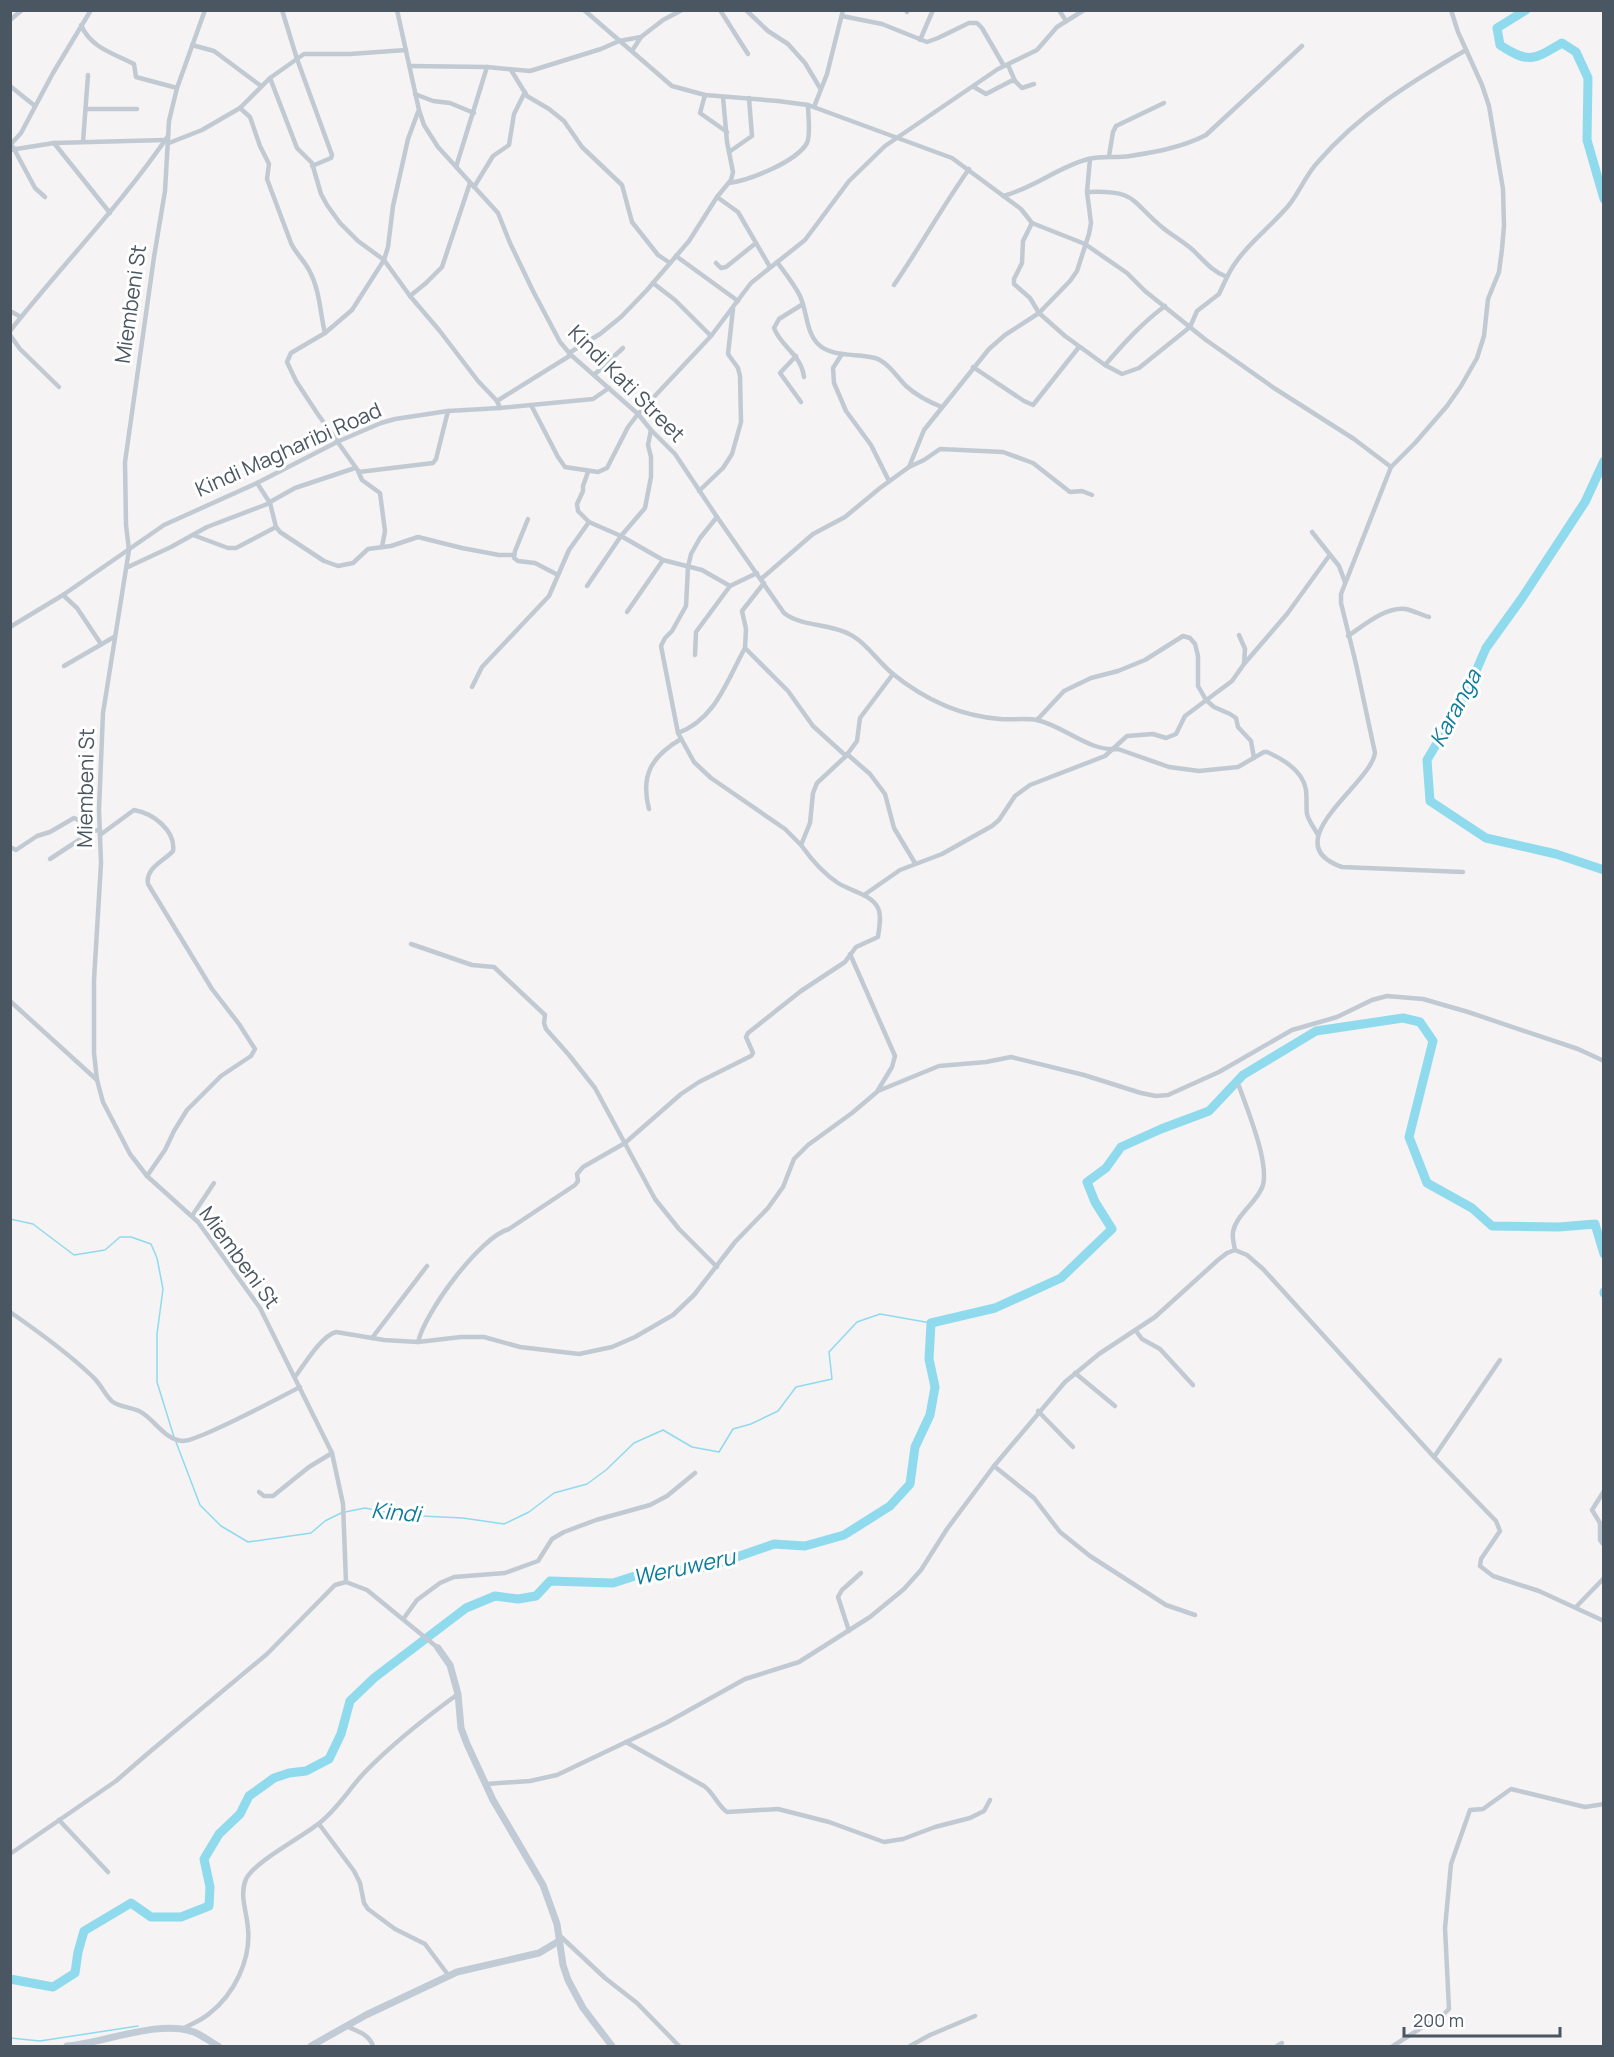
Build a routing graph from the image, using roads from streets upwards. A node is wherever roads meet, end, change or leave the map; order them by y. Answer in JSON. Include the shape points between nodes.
{"nodes":[{"id":1,"x":22,"y":10,"type":"edge"},
{"id":2,"x":91,"y":10,"type":"edge"},
{"id":3,"x":205,"y":10,"type":"edge"},
{"id":4,"x":282,"y":10,"type":"edge"},
{"id":5,"x":397,"y":10,"type":"edge"},
{"id":6,"x":682,"y":10,"type":"edge"},
{"id":7,"x":720,"y":10,"type":"edge"},
{"id":8,"x":746,"y":10,"type":"edge"},
{"id":9,"x":933,"y":10,"type":"edge"},
{"id":10,"x":1059,"y":10,"type":"edge"},
{"id":11,"x":1084,"y":10,"type":"edge"},
{"id":12,"x":1451,"y":10,"type":"edge"},
{"id":13,"x":584,"y":11,"type":"edge"},
{"id":14,"x":843,"y":13,"type":"edge"},
{"id":15,"x":10,"y":20,"type":"edge"},
{"id":16,"x":1066,"y":21,"type":"junction"},
{"id":17,"x":81,"y":25,"type":"junction"},
{"id":18,"x":641,"y":37,"type":"junction"},
{"id":19,"x":920,"y":40,"type":"junction"},
{"id":20,"x":619,"y":41,"type":"junction"},
{"id":21,"x":192,"y":45,"type":"junction"},
{"id":22,"x":1302,"y":46,"type":"dead end"},
{"id":23,"x":406,"y":50,"type":"junction"},
{"id":24,"x":1466,"y":50,"type":"junction"},
{"id":25,"x":632,"y":51,"type":"junction"},
{"id":26,"x":748,"y":54,"type":"dead end"},
{"id":27,"x":297,"y":59,"type":"junction"},
{"id":28,"x":1017,"y":61,"type":"junction"},
{"id":29,"x":410,"y":66,"type":"junction"},
{"id":30,"x":1006,"y":66,"type":"junction"},
{"id":31,"x":487,"y":67,"type":"junction"},
{"id":32,"x":511,"y":70,"type":"junction"},
{"id":33,"x":1012,"y":74,"type":"junction"},
{"id":34,"x":88,"y":75,"type":"dead end"},
{"id":35,"x":270,"y":78,"type":"junction"},
{"id":36,"x":1015,"y":81,"type":"junction"},
{"id":37,"x":1034,"y":84,"type":"dead end"},
{"id":38,"x":10,"y":86,"type":"edge"},
{"id":39,"x":261,"y":86,"type":"junction"},
{"id":40,"x":820,"y":87,"type":"junction"},
{"id":41,"x":974,"y":87,"type":"junction"},
{"id":42,"x":177,"y":88,"type":"junction"},
{"id":43,"x":525,"y":92,"type":"junction"},
{"id":44,"x":415,"y":94,"type":"junction"},
{"id":45,"x":705,"y":95,"type":"junction"},
{"id":46,"x":723,"y":97,"type":"junction"},
{"id":47,"x":749,"y":98,"type":"junction"},
{"id":48,"x":1164,"y":103,"type":"dead end"},
{"id":49,"x":808,"y":105,"type":"junction"},
{"id":50,"x":35,"y":106,"type":"junction"},
{"id":51,"x":814,"y":107,"type":"junction"},
{"id":52,"x":240,"y":108,"type":"junction"},
{"id":53,"x":137,"y":109,"type":"dead end"},
{"id":54,"x":86,"y":110,"type":"junction"},
{"id":55,"x":419,"y":110,"type":"junction"},
{"id":56,"x":474,"y":113,"type":"junction"},
{"id":57,"x":727,"y":132,"type":"junction"},
{"id":58,"x":897,"y":138,"type":"junction"},
{"id":59,"x":168,"y":140,"type":"junction"},
{"id":60,"x":83,"y":142,"type":"junction"},
{"id":61,"x":54,"y":143,"type":"junction"},
{"id":62,"x":12,"y":146,"type":"edge"},
{"id":63,"x":729,"y":152,"type":"junction"},
{"id":64,"x":1109,"y":156,"type":"junction"},
{"id":65,"x":1090,"y":159,"type":"junction"},
{"id":66,"x":312,"y":166,"type":"junction"},
{"id":67,"x":456,"y":167,"type":"junction"},
{"id":68,"x":969,"y":169,"type":"junction"},
{"id":69,"x":729,"y":183,"type":"junction"},
{"id":70,"x":472,"y":185,"type":"junction"},
{"id":71,"x":1088,"y":192,"type":"junction"},
{"id":72,"x":717,"y":196,"type":"junction"},
{"id":73,"x":1003,"y":196,"type":"junction"},
{"id":74,"x":45,"y":197,"type":"dead end"},
{"id":75,"x":110,"y":213,"type":"junction"},
{"id":76,"x":1032,"y":224,"type":"junction"},
{"id":77,"x":756,"y":243,"type":"junction"},
{"id":78,"x":1085,"y":244,"type":"junction"},
{"id":79,"x":676,"y":255,"type":"junction"},
{"id":80,"x":384,"y":260,"type":"junction"},
{"id":81,"x":777,"y":262,"type":"junction"},
{"id":82,"x":670,"y":263,"type":"junction"},
{"id":83,"x":716,"y":263,"type":"dead end"},
{"id":84,"x":770,"y":267,"type":"junction"},
{"id":85,"x":1227,"y":277,"type":"junction"},
{"id":86,"x":653,"y":283,"type":"junction"},
{"id":87,"x":894,"y":285,"type":"dead end"},
{"id":88,"x":410,"y":296,"type":"junction"},
{"id":89,"x":738,"y":301,"type":"junction"},
{"id":90,"x":803,"y":304,"type":"junction"},
{"id":91,"x":1165,"y":306,"type":"junction"},
{"id":92,"x":733,"y":309,"type":"junction"},
{"id":93,"x":10,"y":311,"type":"edge"},
{"id":94,"x":1039,"y":313,"type":"junction"},
{"id":95,"x":21,"y":317,"type":"junction"},
{"id":96,"x":1190,"y":327,"type":"junction"},
{"id":97,"x":10,"y":333,"type":"edge"},
{"id":98,"x":325,"y":333,"type":"junction"},
{"id":99,"x":711,"y":336,"type":"junction"},
{"id":100,"x":1079,"y":346,"type":"junction"},
{"id":101,"x":623,"y":348,"type":"dead end"},
{"id":102,"x":570,"y":354,"type":"junction"},
{"id":103,"x":842,"y":354,"type":"junction"},
{"id":104,"x":795,"y":356,"type":"junction"},
{"id":105,"x":1105,"y":365,"type":"junction"},
{"id":106,"x":973,"y":367,"type":"junction"},
{"id":107,"x":594,"y":375,"type":"junction"},
{"id":108,"x":804,"y":377,"type":"dead end"},
{"id":109,"x":58,"y":387,"type":"dead end"},
{"id":110,"x":609,"y":388,"type":"junction"},
{"id":111,"x":497,"y":401,"type":"junction"},
{"id":112,"x":801,"y":402,"type":"dead end"},
{"id":113,"x":531,"y":405,"type":"junction"},
{"id":114,"x":942,"y":407,"type":"junction"},
{"id":115,"x":500,"y":408,"type":"junction"},
{"id":116,"x":448,"y":411,"type":"junction"},
{"id":117,"x":638,"y":414,"type":"junction"},
{"id":118,"x":651,"y":430,"type":"junction"},
{"id":119,"x":339,"y":441,"type":"junction"},
{"id":120,"x":909,"y":467,"type":"junction"},
{"id":121,"x":1391,"y":468,"type":"junction"},
{"id":122,"x":357,"y":470,"type":"junction"},
{"id":123,"x":588,"y":472,"type":"junction"},
{"id":124,"x":889,"y":481,"type":"junction"},
{"id":125,"x":257,"y":483,"type":"junction"},
{"id":126,"x":699,"y":491,"type":"junction"},
{"id":127,"x":1092,"y":495,"type":"dead end"},
{"id":128,"x":270,"y":502,"type":"junction"},
{"id":129,"x":717,"y":517,"type":"junction"},
{"id":130,"x":528,"y":519,"type":"dead end"},
{"id":131,"x":590,"y":522,"type":"junction"},
{"id":132,"x":276,"y":527,"type":"junction"},
{"id":133,"x":1312,"y":532,"type":"dead end"},
{"id":134,"x":193,"y":535,"type":"junction"},
{"id":135,"x":621,"y":536,"type":"junction"},
{"id":136,"x":382,"y":547,"type":"junction"},
{"id":137,"x":129,"y":550,"type":"junction"},
{"id":138,"x":514,"y":555,"type":"junction"},
{"id":139,"x":1329,"y":556,"type":"junction"},
{"id":140,"x":663,"y":560,"type":"junction"},
{"id":141,"x":1339,"y":566,"type":"junction"},
{"id":142,"x":1352,"y":566,"type":"junction"},
{"id":143,"x":128,"y":567,"type":"junction"},
{"id":144,"x":688,"y":567,"type":"junction"},
{"id":145,"x":757,"y":573,"type":"junction"},
{"id":146,"x":558,"y":575,"type":"junction"},
{"id":147,"x":763,"y":581,"type":"junction"},
{"id":148,"x":1345,"y":582,"type":"junction"},
{"id":149,"x":587,"y":586,"type":"dead end"},
{"id":150,"x":730,"y":586,"type":"junction"},
{"id":151,"x":63,"y":595,"type":"junction"},
{"id":152,"x":627,"y":612,"type":"dead end"},
{"id":153,"x":1429,"y":617,"type":"dead end"},
{"id":154,"x":10,"y":627,"type":"edge"},
{"id":155,"x":1239,"y":635,"type":"dead end"},
{"id":156,"x":1348,"y":636,"type":"junction"},
{"id":157,"x":114,"y":638,"type":"junction"},
{"id":158,"x":101,"y":644,"type":"junction"},
{"id":159,"x":745,"y":648,"type":"junction"},
{"id":160,"x":695,"y":655,"type":"dead end"},
{"id":161,"x":1244,"y":664,"type":"junction"},
{"id":162,"x":64,"y":666,"type":"dead end"},
{"id":163,"x":893,"y":674,"type":"junction"},
{"id":164,"x":472,"y":687,"type":"dead end"},
{"id":165,"x":1206,"y":700,"type":"junction"},
{"id":166,"x":1037,"y":720,"type":"junction"},
{"id":167,"x":679,"y":736,"type":"junction"},
{"id":168,"x":1111,"y":750,"type":"junction"},
{"id":169,"x":846,"y":755,"type":"junction"},
{"id":170,"x":1254,"y":758,"type":"junction"},
{"id":171,"x":649,"y":809,"type":"dead end"},
{"id":172,"x":100,"y":832,"type":"junction"},
{"id":173,"x":88,"y":834,"type":"junction"},
{"id":174,"x":1318,"y":836,"type":"junction"},
{"id":175,"x":801,"y":845,"type":"junction"},
{"id":176,"x":10,"y":848,"type":"edge"},
{"id":177,"x":50,"y":860,"type":"dead end"},
{"id":178,"x":915,"y":863,"type":"junction"},
{"id":179,"x":1463,"y":872,"type":"dead end"},
{"id":180,"x":864,"y":895,"type":"junction"},
{"id":181,"x":411,"y":944,"type":"dead end"},
{"id":182,"x":850,"y":954,"type":"junction"},
{"id":183,"x":10,"y":1001,"type":"edge"},
{"id":184,"x":1604,"y":1061,"type":"edge"},
{"id":185,"x":97,"y":1080,"type":"junction"},
{"id":186,"x":1239,"y":1086,"type":"dead end"},
{"id":187,"x":878,"y":1090,"type":"junction"},
{"id":188,"x":625,"y":1143,"type":"junction"},
{"id":189,"x":147,"y":1176,"type":"junction"},
{"id":190,"x":214,"y":1183,"type":"dead end"},
{"id":191,"x":192,"y":1215,"type":"junction"},
{"id":192,"x":1235,"y":1250,"type":"junction"},
{"id":193,"x":427,"y":1266,"type":"dead end"},
{"id":194,"x":717,"y":1267,"type":"junction"},
{"id":195,"x":10,"y":1312,"type":"edge"},
{"id":196,"x":1136,"y":1331,"type":"junction"},
{"id":197,"x":372,"y":1338,"type":"junction"},
{"id":198,"x":418,"y":1342,"type":"junction"},
{"id":199,"x":1500,"y":1360,"type":"dead end"},
{"id":200,"x":1075,"y":1373,"type":"junction"},
{"id":201,"x":295,"y":1377,"type":"junction"},
{"id":202,"x":1193,"y":1385,"type":"dead end"},
{"id":203,"x":300,"y":1387,"type":"junction"},
{"id":204,"x":1115,"y":1406,"type":"dead end"},
{"id":205,"x":1038,"y":1411,"type":"junction"},
{"id":206,"x":1073,"y":1447,"type":"dead end"},
{"id":207,"x":332,"y":1453,"type":"junction"},
{"id":208,"x":1434,"y":1457,"type":"junction"},
{"id":209,"x":994,"y":1466,"type":"junction"},
{"id":210,"x":695,"y":1473,"type":"dead end"},
{"id":211,"x":1604,"y":1491,"type":"edge"},
{"id":212,"x":259,"y":1492,"type":"dead end"},
{"id":213,"x":1604,"y":1545,"type":"edge"},
{"id":214,"x":861,"y":1573,"type":"dead end"},
{"id":215,"x":1604,"y":1578,"type":"edge"},
{"id":216,"x":346,"y":1582,"type":"junction"},
{"id":217,"x":1576,"y":1607,"type":"junction"},
{"id":218,"x":1195,"y":1616,"type":"dead end"},
{"id":219,"x":404,"y":1618,"type":"junction"},
{"id":220,"x":1604,"y":1621,"type":"edge"},
{"id":221,"x":849,"y":1631,"type":"junction"},
{"id":222,"x":438,"y":1648,"type":"joint"},
{"id":223,"x":458,"y":1694,"type":"junction"},
{"id":224,"x":626,"y":1742,"type":"junction"},
{"id":225,"x":486,"y":1784,"type":"junction"},
{"id":226,"x":990,"y":1800,"type":"dead end"},
{"id":227,"x":1604,"y":1804,"type":"edge"},
{"id":228,"x":59,"y":1820,"type":"junction"},
{"id":229,"x":319,"y":1824,"type":"junction"},
{"id":230,"x":10,"y":1854,"type":"edge"},
{"id":231,"x":108,"y":1872,"type":"dead end"},
{"id":232,"x":559,"y":1938,"type":"junction"},
{"id":233,"x":449,"y":1976,"type":"junction"},
{"id":234,"x":975,"y":2016,"type":"dead end"},
{"id":235,"x":346,"y":2026,"type":"junction"},
{"id":236,"x":182,"y":2029,"type":"junction"},
{"id":237,"x":67,"y":2046,"type":"edge"},
{"id":238,"x":219,"y":2046,"type":"edge"},
{"id":239,"x":311,"y":2046,"type":"edge"},
{"id":240,"x":373,"y":2046,"type":"edge"},
{"id":241,"x":612,"y":2046,"type":"edge"},
{"id":242,"x":679,"y":2046,"type":"edge"},
{"id":243,"x":910,"y":2046,"type":"edge"},
{"id":244,"x":1393,"y":2046,"type":"edge"}],
"edges":[{"from":1,"to":15,"type":"street"},
{"from":2,"to":17,"type":"street"},
{"from":3,"to":21,"type":"street","name":"Miembeni St"},
{"from":4,"to":27,"type":"street"},
{"from":5,"to":23,"type":"street","name":"Kindi Kati Street"},
{"from":6,"to":18,"type":"street"},
{"from":7,"to":26,"type":"street"},
{"from":8,"to":40,"type":"street","via":[[788,44]]},
{"from":9,"to":19,"type":"street"},
{"from":10,"to":16,"type":"street"},
{"from":11,"to":16,"type":"street"},
{"from":12,"to":24,"type":"street"},
{"from":13,"to":20,"type":"street"},
{"from":14,"to":19,"type":"street"},
{"from":14,"to":40,"type":"street"},
{"from":16,"to":28,"type":"street","via":[[1038,50]]},
{"from":17,"to":42,"type":"street","via":[[93,42],[134,64],[136,77]]},
{"from":17,"to":50,"type":"street"},
{"from":18,"to":20,"type":"street"},
{"from":18,"to":25,"type":"street"},
{"from":19,"to":30,"type":"street","via":[[931,42],[964,25],[977,23]]},
{"from":20,"to":25,"type":"street"},
{"from":20,"to":32,"type":"street","via":[[539,69]]},
{"from":21,"to":39,"type":"street","via":[[214,51]]},
{"from":21,"to":42,"type":"street","name":"Miembeni St"},
{"from":22,"to":64,"type":"street","via":[[1206,135],[1183,145]]},
{"from":23,"to":27,"type":"street","via":[[307,54]]},
{"from":23,"to":29,"type":"street","name":"Kindi Kati Street"},
{"from":24,"to":85,"type":"street","via":[[1384,101],[1354,125],[1316,164],[1288,206],[1257,237]]},
{"from":24,"to":121,"type":"street","via":[[1486,96],[1498,151],[1504,226],[1499,272],[1488,299],[1482,346],[1469,373],[1415,444]]},
{"from":25,"to":45,"type":"street","via":[[672,86]]},
{"from":27,"to":35,"type":"street"},
{"from":27,"to":66,"type":"street","via":[[332,155]]},
{"from":28,"to":30,"type":"street"},
{"from":28,"to":33,"type":"street"},
{"from":29,"to":31,"type":"street"},
{"from":29,"to":44,"type":"street","name":"Kindi Kati Street"},
{"from":30,"to":33,"type":"street"},
{"from":30,"to":41,"type":"street"},
{"from":31,"to":32,"type":"street"},
{"from":31,"to":56,"type":"street"},
{"from":32,"to":43,"type":"street"},
{"from":33,"to":36,"type":"street"},
{"from":34,"to":54,"type":"street"},
{"from":35,"to":39,"type":"street"},
{"from":35,"to":66,"type":"street","via":[[297,148]]},
{"from":36,"to":37,"type":"street","via":[[1023,88]]},
{"from":36,"to":41,"type":"street","via":[[986,94]]},
{"from":38,"to":50,"type":"street"},
{"from":39,"to":52,"type":"street"},
{"from":40,"to":51,"type":"street"},
{"from":41,"to":58,"type":"street"},
{"from":42,"to":59,"type":"street","name":"Miembeni St"},
{"from":43,"to":70,"type":"street","via":[[514,114],[509,145],[493,156]]},
{"from":43,"to":82,"type":"street","via":[[564,121],[582,147],[622,185],[632,222],[658,255]]},
{"from":44,"to":55,"type":"street","name":"Kindi Kati Street"},
{"from":44,"to":56,"type":"street"},
{"from":45,"to":46,"type":"street"},
{"from":45,"to":57,"type":"street","via":[[700,113]]},
{"from":46,"to":47,"type":"street"},
{"from":46,"to":57,"type":"street"},
{"from":47,"to":49,"type":"street"},
{"from":47,"to":63,"type":"street","via":[[752,136]]},
{"from":48,"to":64,"type":"street","via":[[1116,126]]},
{"from":49,"to":51,"type":"street"},
{"from":49,"to":69,"type":"street","via":[[808,137],[802,148],[762,174]]},
{"from":50,"to":62,"type":"street"},
{"from":51,"to":58,"type":"street"},
{"from":52,"to":59,"type":"street","via":[[201,130]]},
{"from":52,"to":98,"type":"street","via":[[250,117],[269,164],[267,179],[291,243],[315,282]]},
{"from":53,"to":54,"type":"street"},
{"from":54,"to":60,"type":"street"},
{"from":55,"to":67,"type":"street","name":"Kindi Kati Street","via":[[430,135]]},
{"from":55,"to":80,"type":"street","via":[[408,139]]},
{"from":56,"to":67,"type":"street"},
{"from":57,"to":63,"type":"street"},
{"from":58,"to":68,"type":"street","via":[[952,158]]},
{"from":58,"to":81,"type":"street","via":[[853,176],[805,240]]},
{"from":59,"to":60,"type":"street"},
{"from":59,"to":75,"type":"street"},
{"from":59,"to":137,"type":"street","name":"Miembeni St","via":[[165,191],[125,462]]},
{"from":60,"to":61,"type":"street"},
{"from":61,"to":62,"type":"street"},
{"from":61,"to":75,"type":"street"},
{"from":62,"to":74,"type":"street","via":[[35,188]]},
{"from":63,"to":69,"type":"street","via":[[733,172]]},
{"from":64,"to":65,"type":"street"},
{"from":65,"to":71,"type":"street"},
{"from":65,"to":73,"type":"street"},
{"from":66,"to":80,"type":"street","via":[[321,194],[340,223]]},
{"from":67,"to":70,"type":"street","name":"Kindi Kati Street"},
{"from":68,"to":73,"type":"street"},
{"from":68,"to":87,"type":"street"},
{"from":69,"to":72,"type":"street"},
{"from":70,"to":88,"type":"street","via":[[442,267]]},
{"from":70,"to":102,"type":"street","name":"Kindi Kati Street","via":[[498,213],[546,318]]},
{"from":71,"to":78,"type":"street","via":[[1091,223]]},
{"from":71,"to":85,"type":"street","via":[[1132,197],[1162,227]]},
{"from":72,"to":77,"type":"street","via":[[735,208]]},
{"from":72,"to":79,"type":"street"},
{"from":73,"to":76,"type":"street","via":[[1021,209]]},
{"from":75,"to":95,"type":"street"},
{"from":76,"to":78,"type":"street"},
{"from":76,"to":94,"type":"street","via":[[1023,241],[1022,263],[1013,282]]},
{"from":77,"to":83,"type":"street","via":[[724,268]]},
{"from":77,"to":84,"type":"street"},
{"from":78,"to":91,"type":"street"},
{"from":78,"to":94,"type":"street","via":[[1073,277]]},
{"from":79,"to":82,"type":"street"},
{"from":79,"to":89,"type":"street"},
{"from":80,"to":88,"type":"street"},
{"from":80,"to":98,"type":"street","via":[[352,310]]},
{"from":81,"to":84,"type":"street"},
{"from":81,"to":90,"type":"street"},
{"from":82,"to":86,"type":"street"},
{"from":84,"to":89,"type":"street"},
{"from":85,"to":96,"type":"street","via":[[1216,298],[1201,306]]},
{"from":86,"to":99,"type":"street"},
{"from":86,"to":102,"type":"street","via":[[621,317]]},
{"from":88,"to":111,"type":"street"},
{"from":89,"to":92,"type":"street"},
{"from":90,"to":103,"type":"street","via":[[816,342]]},
{"from":90,"to":104,"type":"street","via":[[774,328]]},
{"from":91,"to":96,"type":"street"},
{"from":91,"to":105,"type":"street","via":[[1147,319]]},
{"from":92,"to":99,"type":"street"},
{"from":92,"to":126,"type":"street","via":[[728,354],[740,376],[740,431],[728,461]]},
{"from":93,"to":95,"type":"street"},
{"from":94,"to":100,"type":"street"},
{"from":94,"to":106,"type":"street","via":[[997,342]]},
{"from":95,"to":97,"type":"street"},
{"from":96,"to":105,"type":"street","via":[[1130,372],[1122,374]]},
{"from":96,"to":121,"type":"street"},
{"from":97,"to":109,"type":"street","via":[[20,349]]},
{"from":98,"to":119,"type":"street","via":[[291,353],[287,362]]},
{"from":99,"to":117,"type":"street"},
{"from":100,"to":105,"type":"street"},
{"from":100,"to":106,"type":"street","via":[[1033,405]]},
{"from":101,"to":107,"type":"street"},
{"from":102,"to":107,"type":"street","name":"Kindi Kati Street"},
{"from":102,"to":111,"type":"street"},
{"from":103,"to":114,"type":"street","via":[[876,358],[908,387]]},
{"from":103,"to":124,"type":"street","via":[[833,368],[834,383],[846,411],[868,440]]},
{"from":104,"to":108,"type":"street"},
{"from":104,"to":112,"type":"street","via":[[780,373]]},
{"from":106,"to":114,"type":"street"},
{"from":107,"to":110,"type":"street","name":"Kindi Kati Street"},
{"from":110,"to":113,"type":"street","name":"Kindi Magharibi Road","via":[[593,399]]},
{"from":110,"to":117,"type":"street","name":"Kindi Kati Street"},
{"from":111,"to":115,"type":"street"},
{"from":113,"to":115,"type":"street","name":"Kindi Magharibi Road"},
{"from":113,"to":123,"type":"street","via":[[563,465]]},
{"from":114,"to":120,"type":"street","via":[[919,439]]},
{"from":115,"to":116,"type":"street","name":"Kindi Magharibi Road"},
{"from":116,"to":119,"type":"street","name":"Kindi Magharibi Road","via":[[395,419]]},
{"from":116,"to":122,"type":"street","via":[[433,463]]},
{"from":117,"to":118,"type":"street","name":"Kindi Kati Street"},
{"from":117,"to":123,"type":"street","via":[[607,468]]},
{"from":118,"to":126,"type":"street","name":"Kindi Kati Street","via":[[675,454]]},
{"from":118,"to":135,"type":"street","via":[[647,500],[642,513]]},
{"from":119,"to":122,"type":"street"},
{"from":119,"to":125,"type":"street","name":"Kindi Magharibi Road"},
{"from":120,"to":124,"type":"street"},
{"from":120,"to":127,"type":"street","via":[[940,450],[1003,452],[1033,463],[1070,492]]},
{"from":121,"to":142,"type":"street"},
{"from":122,"to":128,"type":"street","via":[[295,488]]},
{"from":122,"to":136,"type":"street","via":[[362,480],[380,493],[385,531]]},
{"from":123,"to":131,"type":"street","via":[[577,504],[578,511]]},
{"from":124,"to":147,"type":"street","via":[[844,518],[813,534]]},
{"from":125,"to":128,"type":"street"},
{"from":125,"to":137,"type":"street","name":"Kindi Magharibi Road","via":[[164,525]]},
{"from":126,"to":129,"type":"street","name":"Kindi Kati Street"},
{"from":128,"to":132,"type":"street"},
{"from":128,"to":134,"type":"street"},
{"from":129,"to":144,"type":"street","via":[[694,546]]},
{"from":129,"to":145,"type":"street","name":"Kindi Kati Street"},
{"from":130,"to":138,"type":"street"},
{"from":131,"to":135,"type":"street"},
{"from":131,"to":146,"type":"street","via":[[574,541]]},
{"from":132,"to":134,"type":"street","via":[[236,548]]},
{"from":132,"to":136,"type":"street","via":[[324,561],[338,566],[353,563],[368,549]]},
{"from":133,"to":139,"type":"street"},
{"from":134,"to":143,"type":"street"},
{"from":135,"to":140,"type":"street"},
{"from":135,"to":149,"type":"street"},
{"from":136,"to":138,"type":"street","via":[[418,537]]},
{"from":137,"to":143,"type":"street","name":"Miembeni St"},
{"from":137,"to":151,"type":"street","name":"Kindi Magharibi Road"},
{"from":138,"to":146,"type":"street","via":[[516,560]]},
{"from":139,"to":141,"type":"street"},
{"from":139,"to":161,"type":"street","via":[[1283,620]]},
{"from":140,"to":144,"type":"street"},
{"from":140,"to":152,"type":"street"},
{"from":141,"to":142,"type":"street"},
{"from":141,"to":148,"type":"street"},
{"from":142,"to":148,"type":"street"},
{"from":143,"to":157,"type":"street","name":"Miembeni St"},
{"from":144,"to":150,"type":"street","via":[[702,570]]},
{"from":144,"to":167,"type":"street","via":[[686,606],[661,646]]},
{"from":145,"to":147,"type":"street","name":"Kindi Kati Street"},
{"from":145,"to":150,"type":"street"},
{"from":146,"to":164,"type":"street","via":[[549,596],[482,667]]},
{"from":147,"to":159,"type":"street","via":[[742,611]]},
{"from":147,"to":163,"type":"street","name":"Kindi Kati Street","via":[[790,617],[843,630]]},
{"from":148,"to":156,"type":"street","via":[[1341,603]]},
{"from":150,"to":160,"type":"street","via":[[696,632]]},
{"from":151,"to":154,"type":"street","name":"Kindi Magharibi Road"},
{"from":151,"to":158,"type":"street","via":[[77,608]]},
{"from":153,"to":156,"type":"street","via":[[1397,609]]},
{"from":155,"to":161,"type":"street","via":[[1245,649]]},
{"from":156,"to":174,"type":"street","via":[[1374,758],[1334,807]]},
{"from":157,"to":158,"type":"street"},
{"from":157,"to":172,"type":"street","name":"Miembeni St","via":[[103,713]]},
{"from":158,"to":162,"type":"street"},
{"from":159,"to":167,"type":"street","via":[[711,711]]},
{"from":159,"to":169,"type":"street","via":[[788,691],[813,726]]},
{"from":161,"to":165,"type":"street","via":[[1233,681]]},
{"from":163,"to":166,"type":"street","name":"Kindi Kati Street","via":[[939,704],[961,712]]},
{"from":163,"to":169,"type":"street","via":[[860,718],[858,738]]},
{"from":165,"to":166,"type":"street","via":[[1198,686],[1195,644],[1184,636],[1145,660],[1064,691]]},
{"from":165,"to":168,"type":"street","via":[[1183,719],[1173,736],[1131,735]]},
{"from":165,"to":170,"type":"street","via":[[1236,718],[1238,727],[1251,741]]},
{"from":166,"to":168,"type":"street"},
{"from":167,"to":171,"type":"street","via":[[652,764],[646,783]]},
{"from":167,"to":175,"type":"street","via":[[701,769]]},
{"from":168,"to":170,"type":"street","via":[[1169,767],[1199,771],[1238,767]]},
{"from":168,"to":178,"type":"street","via":[[1106,756],[1030,785],[1015,796],[992,826],[942,854]]},
{"from":169,"to":175,"type":"street","via":[[814,788],[811,817]]},
{"from":169,"to":178,"type":"street","via":[[870,774],[885,794],[894,828]]},
{"from":170,"to":174,"type":"street","via":[[1267,752],[1296,771],[1306,788],[1307,814]]},
{"from":172,"to":173,"type":"street"},
{"from":172,"to":185,"type":"street","name":"Miembeni St","via":[[94,980]]},
{"from":172,"to":189,"type":"street","via":[[134,810],[157,819],[164,828],[173,842],[173,851],[149,873],[148,884],[212,989],[255,1049],[187,1110]]},
{"from":173,"to":176,"type":"street","via":[[83,822],[74,818],[16,850]]},
{"from":173,"to":177,"type":"street"},
{"from":174,"to":179,"type":"street","via":[[1326,859],[1342,867]]},
{"from":175,"to":180,"type":"street","via":[[834,881]]},
{"from":178,"to":180,"type":"street"},
{"from":180,"to":182,"type":"street","via":[[878,910],[878,937],[861,943]]},
{"from":181,"to":188,"type":"street","via":[[472,965],[497,968],[545,1015],[546,1029],[595,1088]]},
{"from":182,"to":187,"type":"street","via":[[895,1056]]},
{"from":182,"to":188,"type":"street","via":[[838,968],[801,991],[748,1033],[751,1056],[681,1094]]},
{"from":183,"to":185,"type":"street"},
{"from":184,"to":187,"type":"street","via":[[1578,1048],[1468,1012],[1423,999],[1387,996],[1292,1030],[1168,1095],[1141,1093],[1009,1056],[991,1062],[939,1066]]},
{"from":185,"to":189,"type":"street","name":"Miembeni St","via":[[103,1102],[130,1154]]},
{"from":186,"to":192,"type":"street","via":[[1256,1136],[1263,1183],[1235,1226]]},
{"from":187,"to":194,"type":"street","via":[[799,1153],[783,1187]]},
{"from":188,"to":194,"type":"street","via":[[664,1212]]},
{"from":188,"to":198,"type":"street","via":[[583,1167],[575,1185],[496,1234],[440,1299]]},
{"from":189,"to":191,"type":"street","name":"Miembeni St"},
{"from":190,"to":191,"type":"street"},
{"from":191,"to":201,"type":"street","name":"Miembeni St","via":[[260,1308]]},
{"from":192,"to":196,"type":"street","via":[[1218,1260],[1173,1303]]},
{"from":192,"to":208,"type":"street","via":[[1263,1269]]},
{"from":193,"to":197,"type":"street"},
{"from":194,"to":198,"type":"street","via":[[673,1315],[635,1337],[599,1351],[579,1354],[543,1350],[484,1337]]},
{"from":195,"to":203,"type":"street","via":[[89,1373],[114,1403],[140,1411],[160,1430],[180,1440],[208,1432]]},
{"from":196,"to":200,"type":"street"},
{"from":196,"to":202,"type":"street","via":[[1140,1338],[1160,1349]]},
{"from":197,"to":198,"type":"street"},
{"from":197,"to":201,"type":"street","via":[[329,1334]]},
{"from":199,"to":208,"type":"street"},
{"from":200,"to":204,"type":"street"},
{"from":200,"to":205,"type":"street"},
{"from":201,"to":203,"type":"street","name":"Miembeni St"},
{"from":203,"to":207,"type":"street","name":"Miembeni St"},
{"from":205,"to":206,"type":"street"},
{"from":205,"to":209,"type":"street"},
{"from":207,"to":212,"type":"street","via":[[273,1496]]},
{"from":207,"to":216,"type":"street","name":"Miembeni St","via":[[343,1504]]},
{"from":208,"to":217,"type":"street","via":[[1500,1527],[1480,1562],[1482,1569]]},
{"from":209,"to":218,"type":"street","via":[[1034,1498],[1060,1532],[1090,1556],[1166,1605]]},
{"from":209,"to":221,"type":"street","via":[[921,1570],[885,1606]]},
{"from":210,"to":219,"type":"street","via":[[668,1496],[564,1532],[552,1539],[538,1561],[505,1573],[454,1577],[440,1583],[417,1600]]},
{"from":211,"to":213,"type":"street","via":[[1592,1510],[1600,1523],[1600,1540]]},
{"from":214,"to":221,"type":"street","via":[[838,1597]]},
{"from":215,"to":217,"type":"street"},
{"from":216,"to":219,"type":"street","via":[[368,1590]]},
{"from":216,"to":228,"type":"street","via":[[330,1589],[267,1654],[116,1780]]},
{"from":217,"to":220,"type":"street"},
{"from":219,"to":222,"type":"street"},
{"from":221,"to":224,"type":"street","via":[[799,1662],[745,1679]]},
{"from":222,"to":223,"type":"street","via":[[450,1665]]},
{"from":223,"to":225,"type":"street","via":[[461,1728]]},
{"from":223,"to":229,"type":"street","via":[[376,1761]]},
{"from":224,"to":225,"type":"street","via":[[543,1779]]},
{"from":224,"to":226,"type":"street","via":[[713,1792],[726,1812],[777,1809],[884,1842],[970,1818],[984,1811]]},
{"from":225,"to":232,"type":"street","via":[[543,1885]]},
{"from":227,"to":244,"type":"street","via":[[1585,1807],[1511,1788],[1483,1809],[1470,1810],[1450,1864],[1445,1928],[1449,2009]]},
{"from":228,"to":230,"type":"street"},
{"from":228,"to":231,"type":"street"},
{"from":229,"to":233,"type":"street","via":[[354,1871],[368,1909],[425,1944]]},
{"from":229,"to":236,"type":"street","via":[[248,1876],[242,1889],[249,1940],[236,1983],[210,2014]]},
{"from":232,"to":233,"type":"street","via":[[539,1953]]},
{"from":232,"to":241,"type":"street","via":[[567,1980]]},
{"from":232,"to":242,"type":"street","via":[[642,2008]]},
{"from":233,"to":235,"type":"street"},
{"from":234,"to":243,"type":"street"},
{"from":235,"to":239,"type":"street"},
{"from":235,"to":240,"type":"street","via":[[365,2035]]},
{"from":236,"to":237,"type":"street"},
{"from":236,"to":238,"type":"street"}]}
